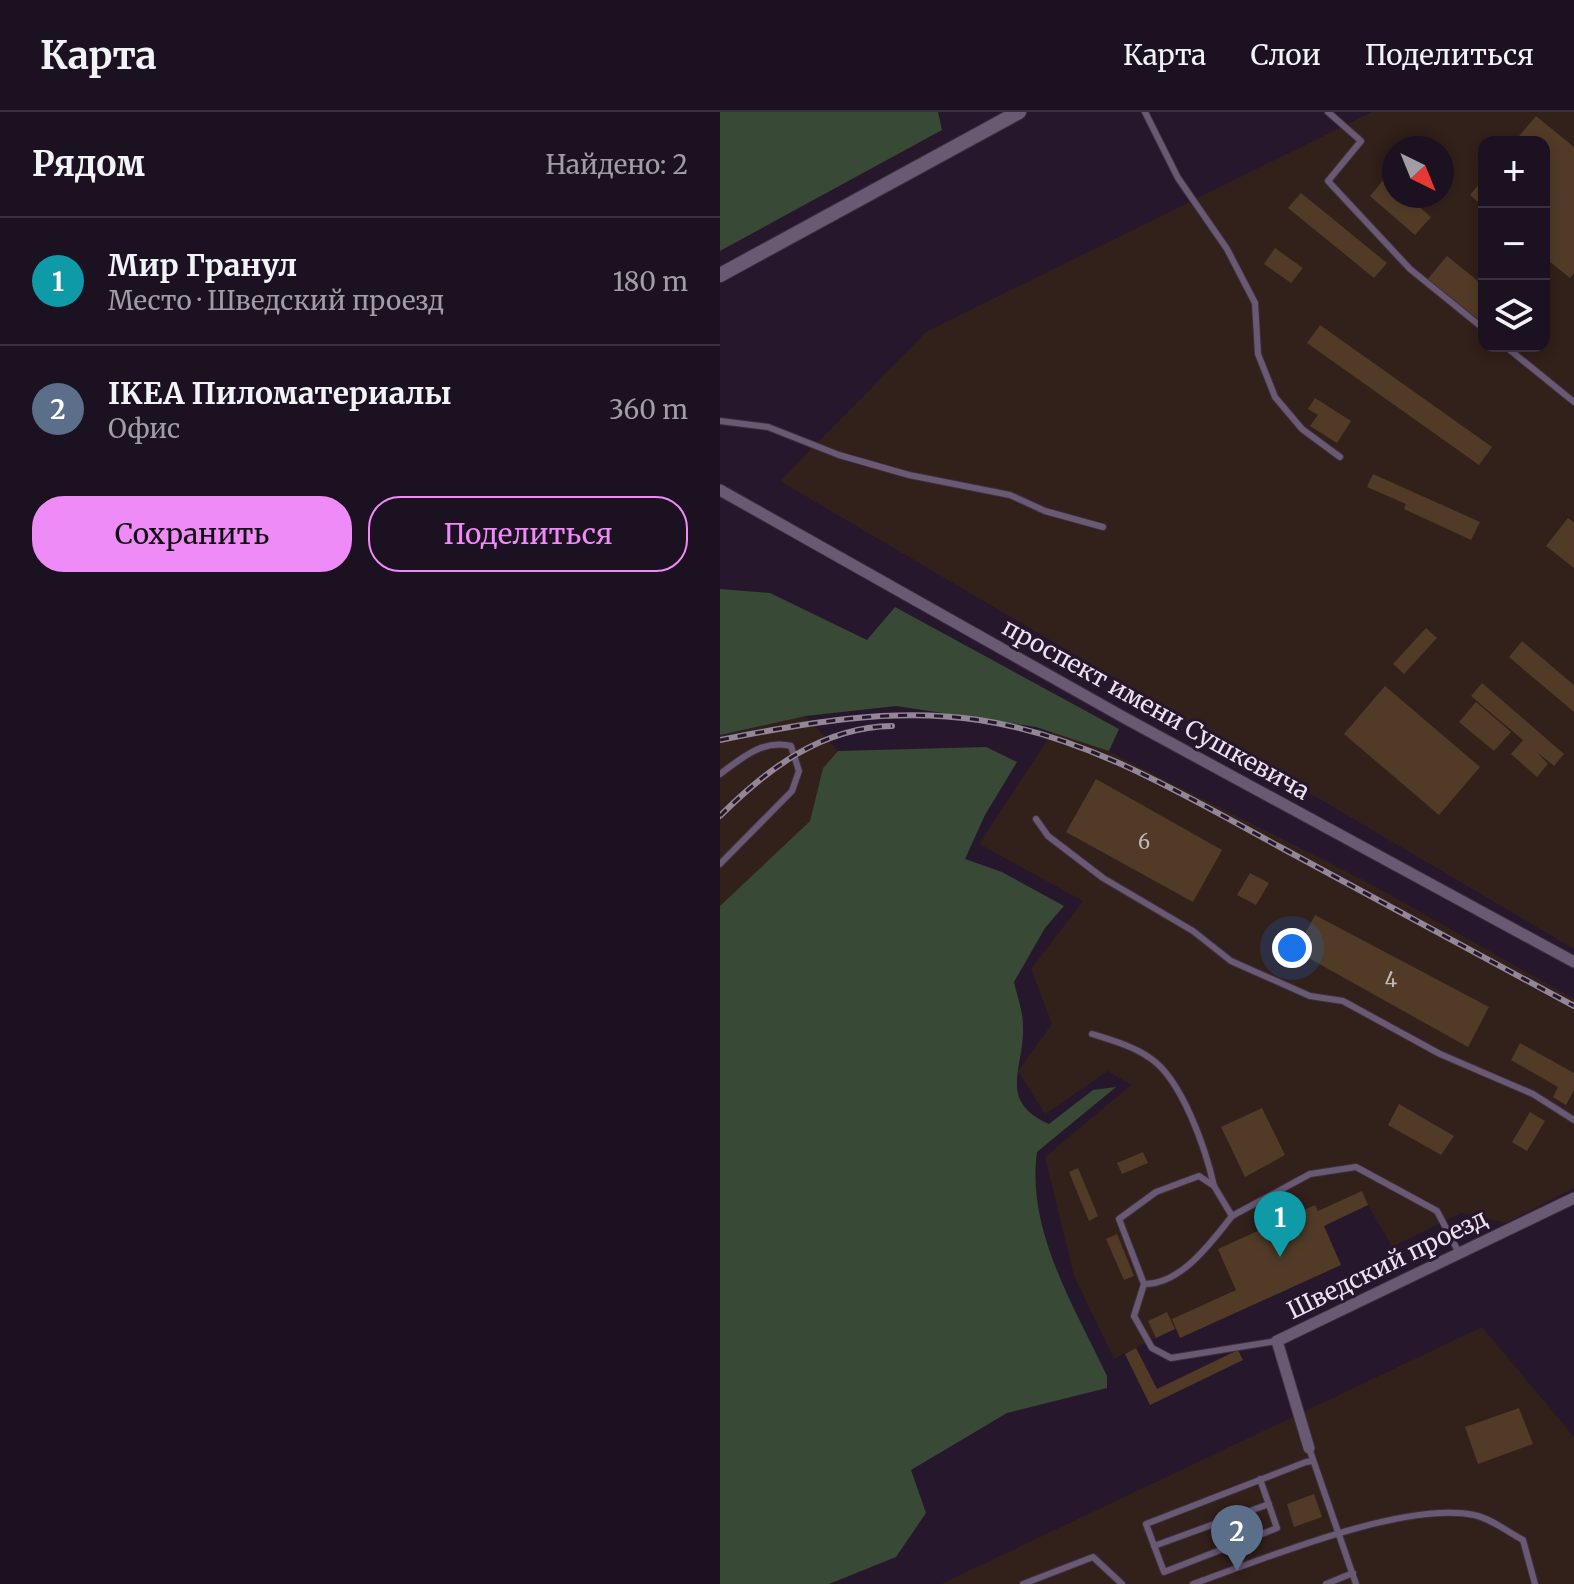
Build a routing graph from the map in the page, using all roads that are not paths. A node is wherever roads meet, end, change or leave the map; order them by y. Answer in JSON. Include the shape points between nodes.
{"nodes":[{"id":1,"x":1019,"y":112,"type":"edge"},
{"id":2,"x":1145,"y":112,"type":"edge"},
{"id":3,"x":1328,"y":112,"type":"edge"},
{"id":4,"x":720,"y":275,"type":"edge"},
{"id":5,"x":1478,"y":324,"type":"edge"},
{"id":6,"x":1512,"y":352,"type":"edge"},
{"id":7,"x":1574,"y":402,"type":"edge"},
{"id":8,"x":720,"y":421,"type":"edge"},
{"id":9,"x":1340,"y":457,"type":"dead end"},
{"id":10,"x":720,"y":490,"type":"edge"},
{"id":11,"x":1103,"y":527,"type":"dead end"},
{"id":12,"x":720,"y":774,"type":"edge"},
{"id":13,"x":1036,"y":819,"type":"dead end"},
{"id":14,"x":720,"y":864,"type":"edge"},
{"id":15,"x":1574,"y":962,"type":"edge"},
{"id":16,"x":1092,"y":1034,"type":"dead end"},
{"id":17,"x":1574,"y":1120,"type":"edge"},
{"id":18,"x":1214,"y":1186,"type":"junction"},
{"id":19,"x":1574,"y":1198,"type":"edge"},
{"id":20,"x":1232,"y":1216,"type":"junction"},
{"id":21,"x":1459,"y":1253,"type":"junction"},
{"id":22,"x":1144,"y":1284,"type":"junction"},
{"id":23,"x":1277,"y":1341,"type":"junction"},
{"id":24,"x":1309,"y":1448,"type":"joint"},
{"id":25,"x":1313,"y":1461,"type":"junction"},
{"id":26,"x":1260,"y":1479,"type":"junction"},
{"id":27,"x":1269,"y":1504,"type":"junction"},
{"id":28,"x":1339,"y":1535,"type":"junction"},
{"id":29,"x":1154,"y":1546,"type":"junction"},
{"id":30,"x":1353,"y":1573,"type":"junction"},
{"id":31,"x":1023,"y":1584,"type":"edge"},
{"id":32,"x":1122,"y":1584,"type":"edge"},
{"id":33,"x":1193,"y":1584,"type":"edge"},
{"id":34,"x":1326,"y":1584,"type":"edge"},
{"id":35,"x":1356,"y":1584,"type":"edge"},
{"id":36,"x":1535,"y":1584,"type":"edge"}],
"edges":[{"from":1,"to":4,"type":"street"},
{"from":2,"to":9,"type":"lane","via":[[1178,178],[1227,249],[1255,303],[1258,354],[1275,397],[1302,429]]},
{"from":3,"to":5,"type":"lane","via":[[1361,141],[1328,181],[1410,269]]},
{"from":6,"to":7,"type":"lane"},
{"from":8,"to":11,"type":"lane","via":[[768,427],[839,455],[1010,495]]},
{"from":10,"to":15,"type":"street","name":"проспект имени Сушкевича"},
{"from":12,"to":14,"type":"lane","via":[[775,742],[791,746],[799,771],[792,791]]},
{"from":13,"to":17,"type":"lane","via":[[1048,836],[1103,878],[1183,924],[1231,961],[1310,996],[1343,1001],[1440,1054],[1533,1094]]},
{"from":16,"to":18,"type":"lane","via":[[1153,1059],[1187,1106]]},
{"from":18,"to":20,"type":"lane"},
{"from":18,"to":22,"type":"lane","via":[[1199,1176],[1156,1192],[1119,1219]]},
{"from":19,"to":21,"type":"street","name":"Шведский проезд"},
{"from":20,"to":21,"type":"lane","via":[[1310,1174],[1356,1167],[1437,1211]]},
{"from":20,"to":22,"type":"lane","via":[[1192,1262],[1159,1285]]},
{"from":21,"to":23,"type":"street","name":"Шведский проезд"},
{"from":22,"to":23,"type":"lane","via":[[1134,1316],[1152,1348],[1171,1358]]},
{"from":23,"to":24,"type":"street","name":"Шведский проезд"},
{"from":24,"to":25,"type":"lane"},
{"from":25,"to":26,"type":"lane"},
{"from":25,"to":28,"type":"lane"},
{"from":26,"to":27,"type":"lane"},
{"from":26,"to":29,"type":"lane","via":[[1146,1524]]},
{"from":27,"to":29,"type":"lane"},
{"from":27,"to":29,"type":"lane","via":[[1277,1528],[1164,1572]]},
{"from":28,"to":30,"type":"lane"},
{"from":28,"to":33,"type":"lane"},
{"from":28,"to":36,"type":"lane","via":[[1424,1513],[1475,1515],[1523,1540]]},
{"from":30,"to":34,"type":"lane"},
{"from":30,"to":35,"type":"lane"},
{"from":31,"to":32,"type":"lane","via":[[1093,1557]]}]}
